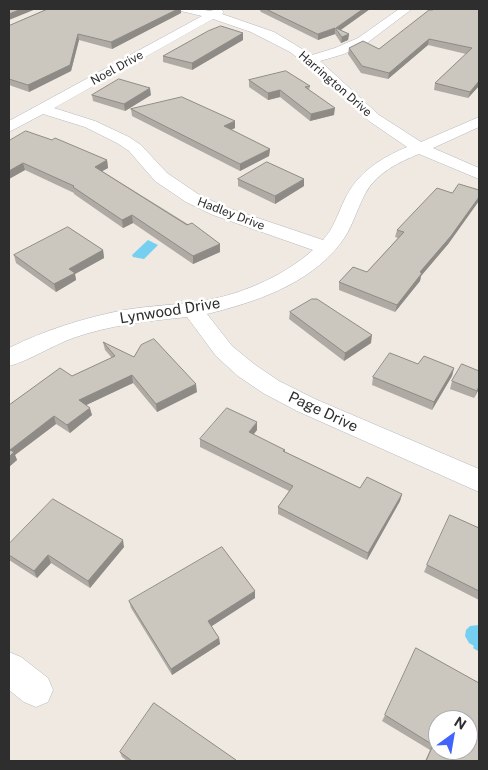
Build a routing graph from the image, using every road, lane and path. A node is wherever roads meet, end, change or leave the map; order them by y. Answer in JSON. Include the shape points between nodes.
{"nodes":[{"id":1,"x":185,"y":9,"type":"edge"},
{"id":2,"x":406,"y":9,"type":"edge"},
{"id":3,"x":218,"y":12,"type":"edge"},
{"id":4,"x":310,"y":59,"type":"junction"},
{"id":5,"x":42,"y":109,"type":"junction"},
{"id":6,"x":479,"y":121,"type":"edge"},
{"id":7,"x":9,"y":127,"type":"edge"},
{"id":8,"x":419,"y":148,"type":"junction"},
{"id":9,"x":479,"y":174,"type":"edge"},
{"id":10,"x":326,"y":248,"type":"junction"},
{"id":11,"x":192,"y":309,"type":"junction"},
{"id":12,"x":9,"y":358,"type":"edge"},
{"id":13,"x":479,"y":481,"type":"edge"},
{"id":14,"x":9,"y":669,"type":"edge"},
{"id":15,"x":36,"y":690,"type":"dead end"}],
"edges":[{"from":1,"to":3,"type":"street","name":"Harrington Drive"},
{"from":2,"to":4,"type":"street","via":[[353,47]]},
{"from":3,"to":4,"type":"street","name":"Harrington Drive","via":[[276,38]]},
{"from":3,"to":5,"type":"street","name":"Noel Drive"},
{"from":4,"to":8,"type":"street","name":"Harrington Drive","via":[[382,125]]},
{"from":5,"to":7,"type":"street","name":"Noel Drive"},
{"from":5,"to":10,"type":"street","name":"Hadley Drive","via":[[90,124],[123,140],[135,148],[161,177],[192,198],[219,211]]},
{"from":6,"to":8,"type":"street","name":"Lynwood Drive"},
{"from":8,"to":9,"type":"street","name":"Harrington Drive"},
{"from":8,"to":10,"type":"street","name":"Lynwood Drive","via":[[384,165],[366,179],[353,197],[342,227]]},
{"from":10,"to":11,"type":"street","name":"Lynwood Drive","via":[[291,275],[263,289]]},
{"from":11,"to":12,"type":"street","name":"Lynwood Drive","via":[[85,326],[50,338]]},
{"from":11,"to":13,"type":"street","name":"Page Drive","via":[[224,351],[271,387]]},
{"from":14,"to":15,"type":"street"}]}
